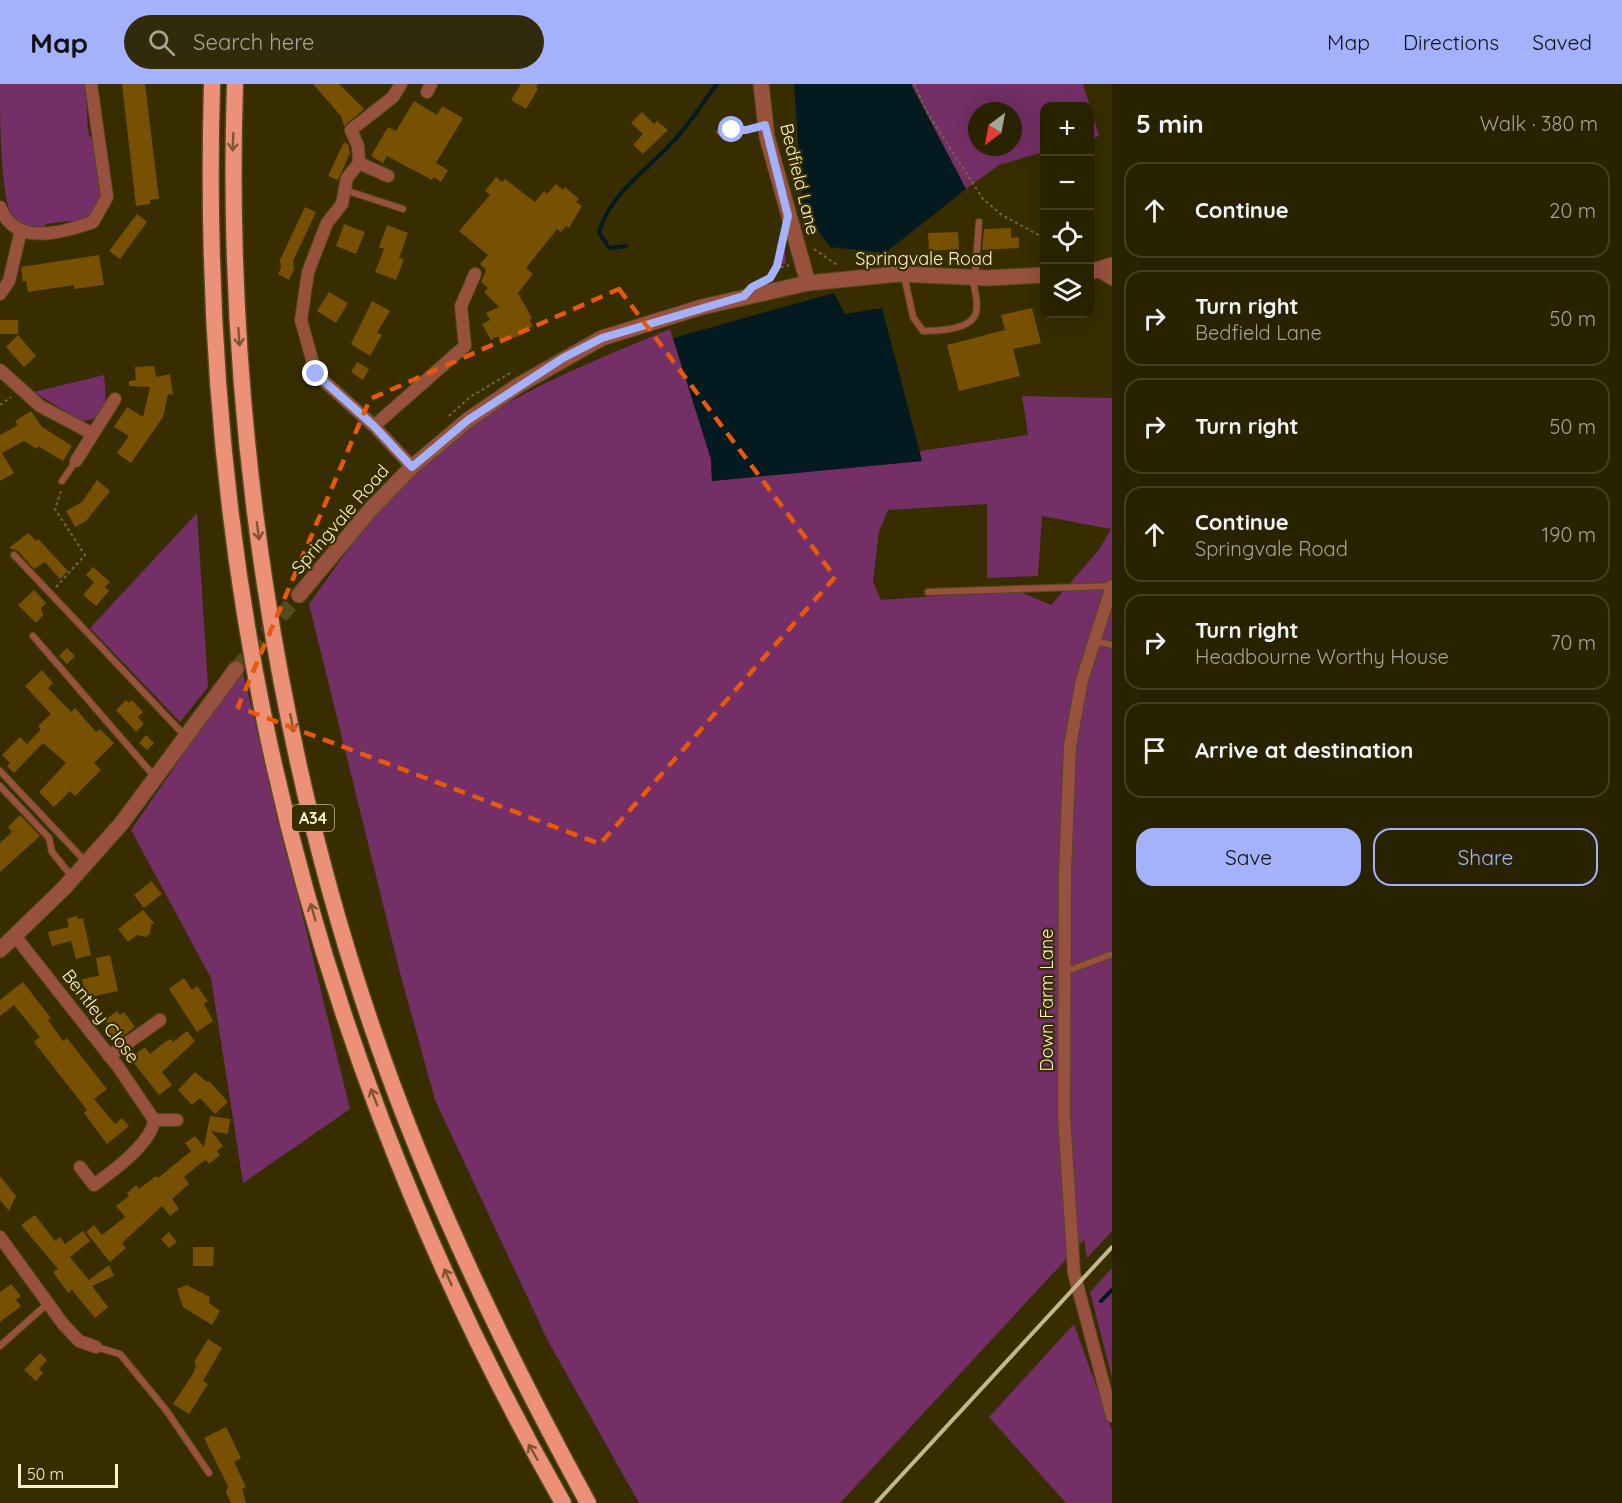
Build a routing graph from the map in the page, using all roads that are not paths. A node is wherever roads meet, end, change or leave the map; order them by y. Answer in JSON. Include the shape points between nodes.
{"nodes":[{"id":1,"x":91,"y":84,"type":"edge"},
{"id":2,"x":212,"y":84,"type":"edge"},
{"id":3,"x":236,"y":84,"type":"edge"},
{"id":4,"x":400,"y":84,"type":"edge"},
{"id":5,"x":761,"y":84,"type":"edge"},
{"id":6,"x":765,"y":125,"type":"junction"},
{"id":7,"x":720,"y":132,"type":"dead end"},
{"id":8,"x":359,"y":163,"type":"junction"},
{"id":9,"x":388,"y":176,"type":"dead end"},
{"id":10,"x":345,"y":190,"type":"junction"},
{"id":11,"x":0,"y":207,"type":"edge"},
{"id":12,"x":403,"y":209,"type":"dead end"},
{"id":13,"x":979,"y":222,"type":"dead end"},
{"id":14,"x":21,"y":230,"type":"junction"},
{"id":15,"x":475,"y":274,"type":"dead end"},
{"id":16,"x":904,"y":274,"type":"junction"},
{"id":17,"x":1040,"y":275,"type":"edge"},
{"id":18,"x":974,"y":276,"type":"junction"},
{"id":19,"x":808,"y":283,"type":"junction"},
{"id":20,"x":0,"y":294,"type":"edge"},
{"id":21,"x":0,"y":370,"type":"edge"},
{"id":22,"x":115,"y":399,"type":"dead end"},
{"id":23,"x":374,"y":426,"type":"junction"},
{"id":24,"x":93,"y":434,"type":"junction"},
{"id":25,"x":76,"y":460,"type":"joint"},
{"id":26,"x":412,"y":467,"type":"junction"},
{"id":27,"x":62,"y":481,"type":"road end"},
{"id":28,"x":14,"y":555,"type":"dead end"},
{"id":29,"x":1112,"y":586,"type":"edge"},
{"id":30,"x":928,"y":592,"type":"dead end"},
{"id":31,"x":299,"y":595,"type":"tunnel mouth"},
{"id":32,"x":33,"y":636,"type":"dead end"},
{"id":33,"x":1095,"y":640,"type":"junction"},
{"id":34,"x":1112,"y":645,"type":"edge"},
{"id":35,"x":236,"y":669,"type":"tunnel mouth"},
{"id":36,"x":187,"y":737,"type":"junction"},
{"id":37,"x":0,"y":771,"type":"edge"},
{"id":38,"x":157,"y":779,"type":"junction"},
{"id":39,"x":0,"y":786,"type":"edge"},
{"id":40,"x":87,"y":863,"type":"junction"},
{"id":41,"x":73,"y":878,"type":"junction"},
{"id":42,"x":15,"y":936,"type":"junction"},
{"id":43,"x":0,"y":950,"type":"edge"},
{"id":44,"x":1112,"y":954,"type":"edge"},
{"id":45,"x":1064,"y":972,"type":"junction"},
{"id":46,"x":160,"y":1020,"type":"dead end"},
{"id":47,"x":110,"y":1056,"type":"junction"},
{"id":48,"x":154,"y":1120,"type":"junction"},
{"id":49,"x":177,"y":1120,"type":"dead end"},
{"id":50,"x":80,"y":1167,"type":"dead end"},
{"id":51,"x":0,"y":1237,"type":"edge"},
{"id":52,"x":47,"y":1304,"type":"junction"},
{"id":53,"x":0,"y":1346,"type":"edge"},
{"id":54,"x":96,"y":1347,"type":"joint"},
{"id":55,"x":1112,"y":1416,"type":"edge"},
{"id":56,"x":209,"y":1473,"type":"dead end"},
{"id":57,"x":563,"y":1503,"type":"edge"},
{"id":58,"x":588,"y":1503,"type":"edge"}],
"edges":[{"from":1,"to":14,"type":"street","via":[[107,179],[104,207],[93,222],[66,231],[36,234]]},
{"from":57,"to":2,"type":"highway","number":"A34","one_way":true,"via":[[485,1360],[417,1209],[331,974],[283,801],[262,712],[240,584],[223,447],[211,243]]},
{"from":3,"to":58,"type":"highway","number":"A34","one_way":true,"via":[[233,155],[237,305],[249,469],[269,613],[306,792],[390,1077],[445,1214],[513,1363]]},
{"from":4,"to":8,"type":"street","via":[[393,97],[351,130]]},
{"from":5,"to":6,"type":"street","name":"Bedfield Lane"},
{"from":6,"to":7,"type":"lane"},
{"from":6,"to":19,"type":"street","name":"Bedfield Lane"},
{"from":8,"to":9,"type":"street"},
{"from":8,"to":10,"type":"street","via":[[347,178]]},
{"from":10,"to":12,"type":"lane"},
{"from":10,"to":23,"type":"street","via":[[342,204],[327,223],[308,272],[301,320],[316,374]]},
{"from":11,"to":14,"type":"street","via":[[5,220]]},
{"from":13,"to":18,"type":"lane"},
{"from":14,"to":20,"type":"street","via":[[9,281]]},
{"from":15,"to":23,"type":"street","via":[[461,306],[465,346]]},
{"from":16,"to":18,"type":"street","name":"Springvale Road"},
{"from":16,"to":18,"type":"lane","via":[[913,317],[923,331],[964,326],[971,321],[976,314]]},
{"from":16,"to":19,"type":"street","name":"Springvale Road"},
{"from":17,"to":18,"type":"street","name":"Springvale Road"},
{"from":19,"to":26,"type":"street","name":"Springvale Road","via":[[712,304],[602,338],[519,385],[468,420]]},
{"from":21,"to":24,"type":"street","via":[[40,406]]},
{"from":22,"to":24,"type":"street"},
{"from":23,"to":26,"type":"street"},
{"from":24,"to":25,"type":"street"},
{"from":25,"to":27,"type":"lane"},
{"from":26,"to":31,"type":"street","name":"Springvale Road"},
{"from":28,"to":36,"type":"lane"},
{"from":29,"to":30,"type":"lane"},
{"from":29,"to":33,"type":"street","name":"Down Farm Lane"},
{"from":32,"to":38,"type":"lane"},
{"from":33,"to":34,"type":"lane"},
{"from":33,"to":45,"type":"street","name":"Down Farm Lane","via":[[1082,680],[1070,746]]},
{"from":35,"to":36,"type":"street"},
{"from":36,"to":38,"type":"street"},
{"from":37,"to":40,"type":"lane"},
{"from":38,"to":40,"type":"street"},
{"from":39,"to":41,"type":"lane","via":[[49,838],[52,852]]},
{"from":40,"to":41,"type":"street"},
{"from":41,"to":42,"type":"street"},
{"from":42,"to":43,"type":"street"},
{"from":42,"to":47,"type":"street","name":"Bentley Close"},
{"from":44,"to":45,"type":"lane"},
{"from":45,"to":55,"type":"street","name":"Down Farm Lane","via":[[1064,1116],[1074,1273]]},
{"from":46,"to":47,"type":"street"},
{"from":47,"to":48,"type":"street","name":"Bentley Close"},
{"from":48,"to":49,"type":"street"},
{"from":48,"to":50,"type":"street","via":[[149,1136],[94,1185]]},
{"from":51,"to":52,"type":"street"},
{"from":52,"to":53,"type":"lane"},
{"from":52,"to":54,"type":"street","via":[[79,1341]]},
{"from":54,"to":56,"type":"lane","via":[[120,1354],[166,1410]]}]}
